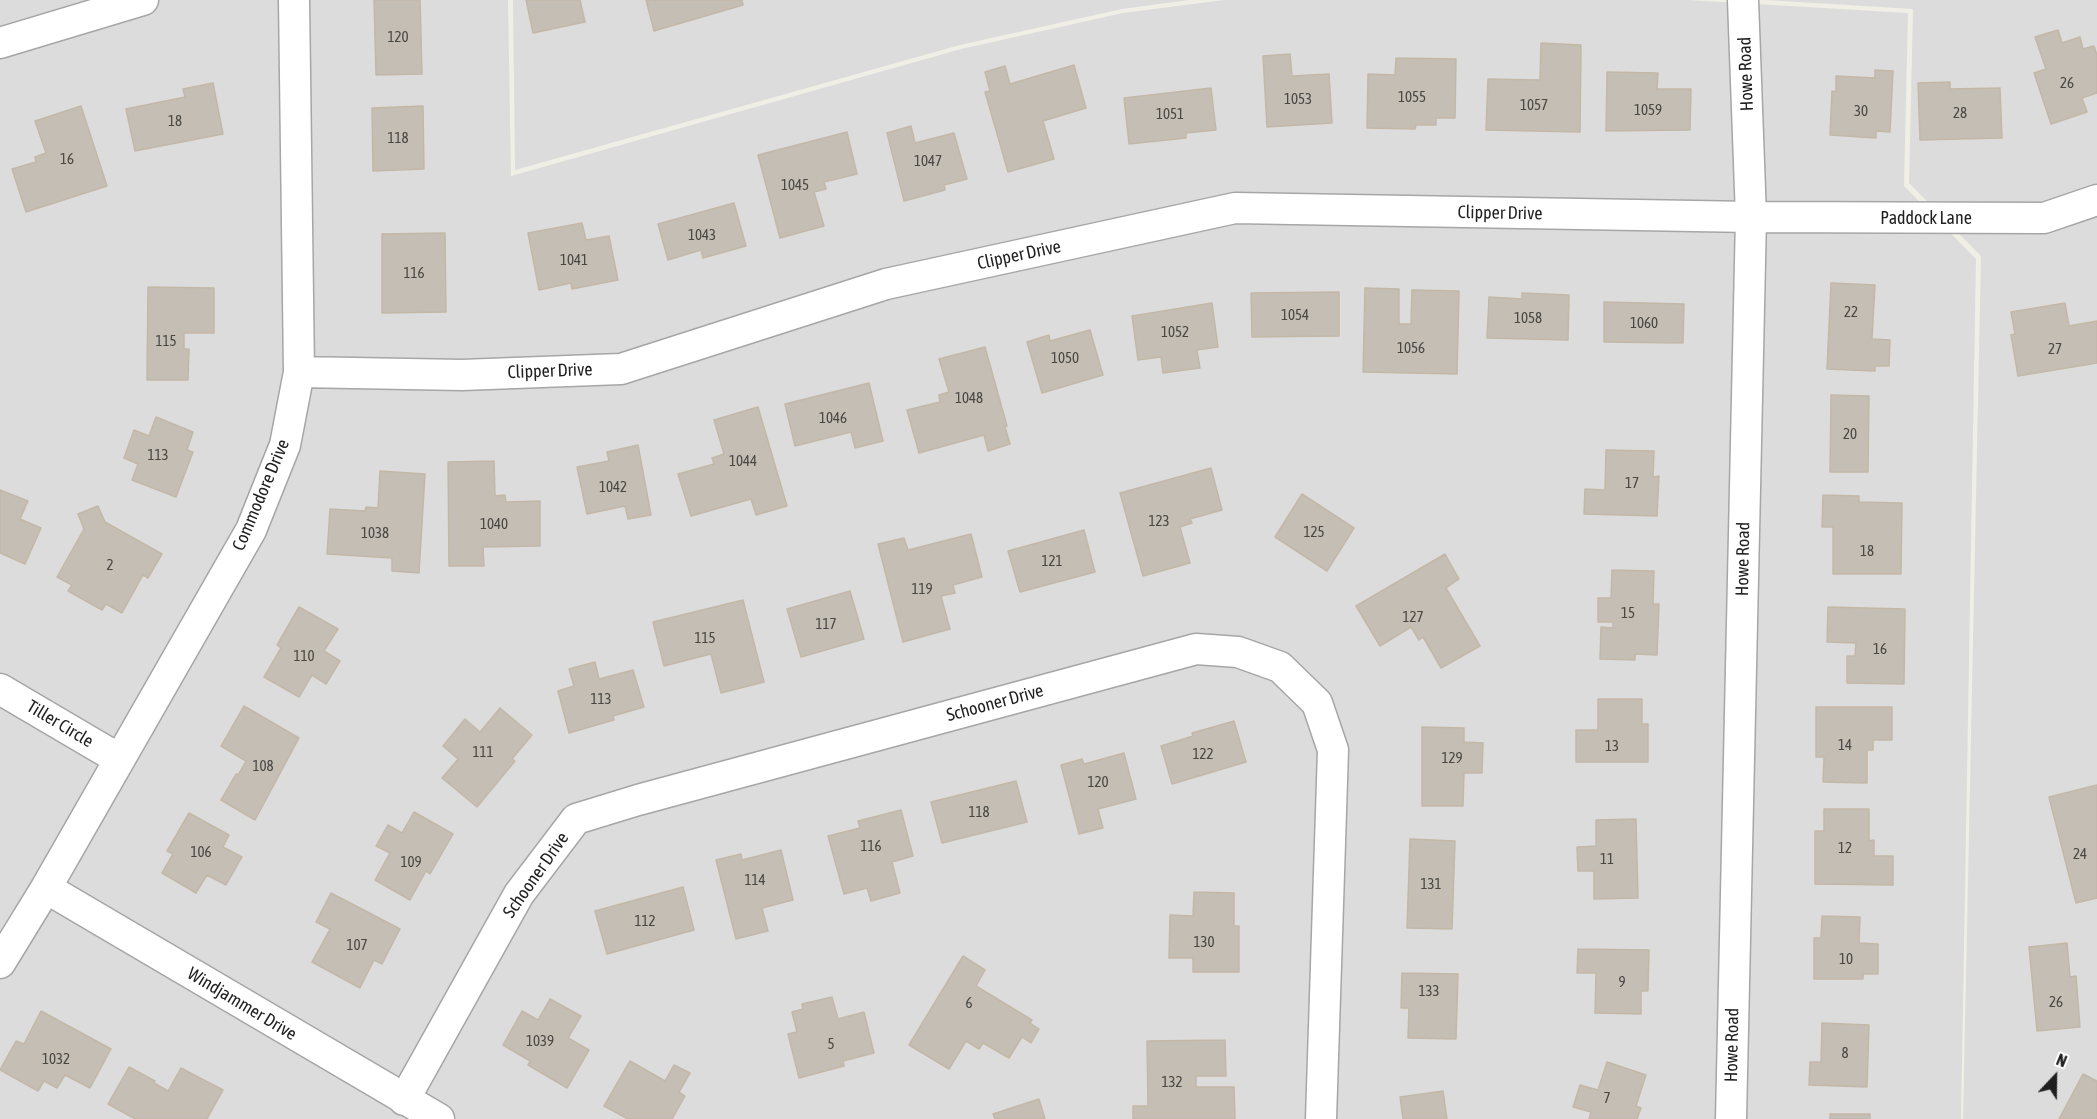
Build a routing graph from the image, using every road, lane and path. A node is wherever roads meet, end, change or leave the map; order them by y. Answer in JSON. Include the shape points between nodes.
{"nodes":[{"id":1,"x":143,"y":0,"type":"edge"},
{"id":2,"x":294,"y":0,"type":"edge"},
{"id":3,"x":1743,"y":0,"type":"edge"},
{"id":4,"x":0,"y":43,"type":"edge"},
{"id":5,"x":2097,"y":200,"type":"edge"},
{"id":6,"x":1751,"y":217,"type":"junction"},
{"id":7,"x":299,"y":372,"type":"junction"},
{"id":8,"x":0,"y":689,"type":"edge"},
{"id":9,"x":119,"y":759,"type":"junction"},
{"id":10,"x":46,"y":888,"type":"junction"},
{"id":11,"x":0,"y":963,"type":"edge"},
{"id":12,"x":404,"y":1100,"type":"junction"},
{"id":13,"x":439,"y":1119,"type":"edge"},
{"id":14,"x":1321,"y":1119,"type":"edge"},
{"id":15,"x":1731,"y":1119,"type":"edge"}],
"edges":[{"from":1,"to":4,"type":"street"},
{"from":2,"to":7,"type":"street","name":"Commodore Drive"},
{"from":3,"to":6,"type":"street","name":"Howe Road"},
{"from":5,"to":6,"type":"street","name":"Paddock Lane","via":[[2044,218]]},
{"from":6,"to":7,"type":"street","name":"Clipper Drive","via":[[1235,208],[885,284],[621,369],[462,375]]},
{"from":6,"to":15,"type":"street","name":"Howe Road"},
{"from":7,"to":9,"type":"street","name":"Commodore Drive","via":[[285,445],[250,530]]},
{"from":8,"to":9,"type":"street","name":"Tiller Circle"},
{"from":9,"to":10,"type":"street","name":"Commodore Drive"},
{"from":10,"to":11,"type":"street","name":"Commodore Drive"},
{"from":10,"to":12,"type":"street","name":"Windjammer Drive"},
{"from":12,"to":13,"type":"street","name":"Windjammer Drive"},
{"from":12,"to":14,"type":"street","name":"Schooner Drive","via":[[519,894],[576,819],[1196,649],[1238,652],[1280,667],[1317,704],[1333,750]]}]}
